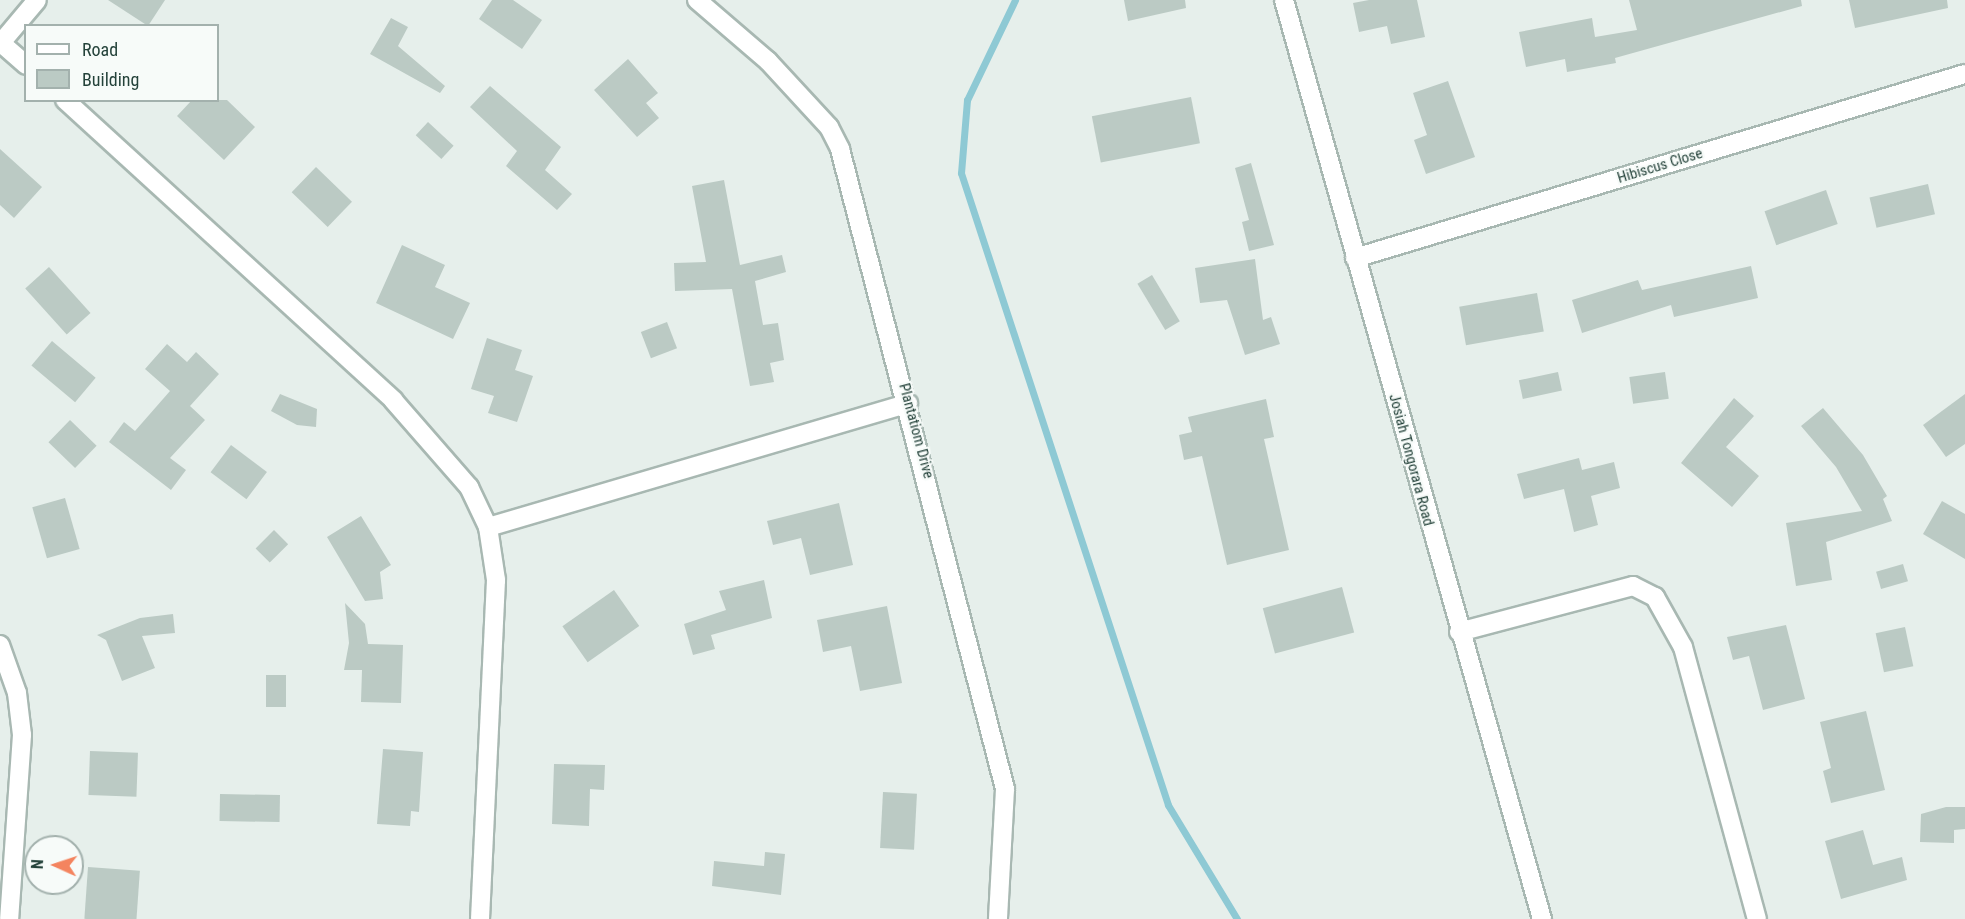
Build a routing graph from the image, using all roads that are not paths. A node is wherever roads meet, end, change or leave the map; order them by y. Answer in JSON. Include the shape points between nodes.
{"nodes":[{"id":1,"x":37,"y":0,"type":"edge"},
{"id":2,"x":697,"y":0,"type":"edge"},
{"id":3,"x":1284,"y":0,"type":"edge"},
{"id":4,"x":1,"y":43,"type":"edge"},
{"id":5,"x":24,"y":63,"type":"edge"},
{"id":6,"x":1965,"y":74,"type":"edge"},
{"id":7,"x":66,"y":102,"type":"edge"},
{"id":8,"x":1355,"y":258,"type":"junction"},
{"id":9,"x":908,"y":403,"type":"junction"},
{"id":10,"x":488,"y":527,"type":"junction"},
{"id":11,"x":1459,"y":632,"type":"junction"},
{"id":12,"x":0,"y":645,"type":"edge"},
{"id":13,"x":9,"y":919,"type":"edge"},
{"id":14,"x":480,"y":919,"type":"edge"},
{"id":15,"x":998,"y":919,"type":"edge"},
{"id":16,"x":1542,"y":919,"type":"edge"},
{"id":17,"x":1757,"y":919,"type":"edge"}],
"edges":[{"from":1,"to":4,"type":"street"},
{"from":2,"to":9,"type":"street","name":"Plantatiom Drive","via":[[768,61],[829,127],[840,149]]},
{"from":3,"to":8,"type":"street","name":"Josiah Tongorara Road"},
{"from":4,"to":5,"type":"street"},
{"from":6,"to":8,"type":"street","name":"Hibiscus Close"},
{"from":7,"to":10,"type":"street","via":[[393,400],[469,487]]},
{"from":8,"to":11,"type":"street","name":"Josiah Tongorara Road"},
{"from":9,"to":10,"type":"street"},
{"from":9,"to":15,"type":"street","name":"Plantatiom Drive","via":[[1005,789]]},
{"from":10,"to":14,"type":"street","via":[[496,580]]},
{"from":11,"to":16,"type":"street","name":"Josiah Tongorara Road"},
{"from":11,"to":17,"type":"street","via":[[1633,586],[1654,597],[1683,647]]},
{"from":12,"to":13,"type":"street","via":[[17,693],[22,735]]}]}
